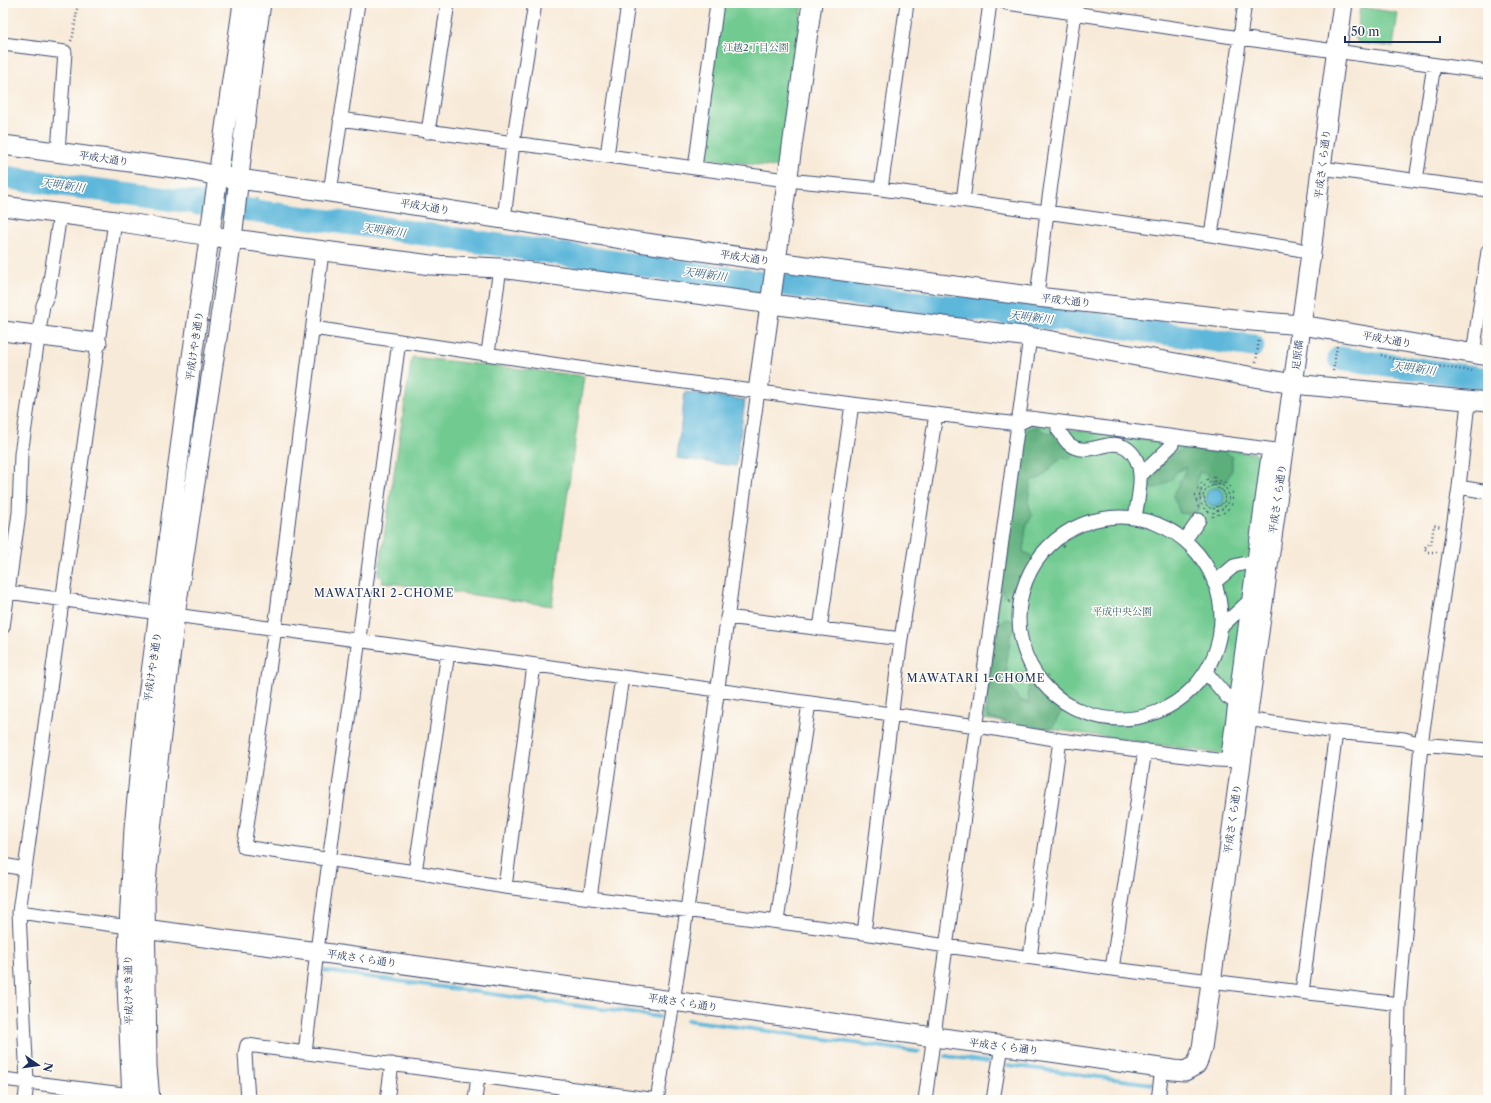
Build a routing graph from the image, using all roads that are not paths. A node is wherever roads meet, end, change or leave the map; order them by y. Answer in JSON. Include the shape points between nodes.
{"nodes":[{"id":1,"x":243,"y":3,"type":"edge"},
{"id":2,"x":261,"y":3,"type":"edge"},
{"id":3,"x":358,"y":3,"type":"edge"},
{"id":4,"x":448,"y":3,"type":"edge"},
{"id":5,"x":535,"y":3,"type":"edge"},
{"id":6,"x":628,"y":3,"type":"edge"},
{"id":7,"x":717,"y":3,"type":"edge"},
{"id":8,"x":812,"y":3,"type":"edge"},
{"id":9,"x":907,"y":3,"type":"edge"},
{"id":10,"x":990,"y":3,"type":"edge"},
{"id":11,"x":1007,"y":3,"type":"edge"},
{"id":12,"x":1245,"y":3,"type":"edge"},
{"id":13,"x":1343,"y":3,"type":"edge"},
{"id":14,"x":1075,"y":8,"type":"edge"},
{"id":15,"x":1240,"y":38,"type":"junction"},
{"id":16,"x":3,"y":44,"type":"edge"},
{"id":17,"x":1338,"y":50,"type":"junction"},
{"id":18,"x":1434,"y":65,"type":"junction"},
{"id":19,"x":1488,"y":72,"type":"edge"},
{"id":20,"x":340,"y":119,"type":"junction"},
{"id":21,"x":428,"y":132,"type":"junction"},
{"id":22,"x":513,"y":144,"type":"junction"},
{"id":23,"x":3,"y":145,"type":"edge"},
{"id":24,"x":58,"y":152,"type":"junction"},
{"id":25,"x":607,"y":156,"type":"junction"},
{"id":26,"x":695,"y":168,"type":"junction"},
{"id":27,"x":1321,"y":168,"type":"junction"},
{"id":28,"x":218,"y":176,"type":"junction"},
{"id":29,"x":239,"y":179,"type":"junction"},
{"id":30,"x":787,"y":180,"type":"junction"},
{"id":31,"x":1416,"y":180,"type":"junction"},
{"id":32,"x":881,"y":189,"type":"junction"},
{"id":33,"x":1488,"y":190,"type":"edge"},
{"id":34,"x":330,"y":192,"type":"junction"},
{"id":35,"x":963,"y":200,"type":"junction"},
{"id":36,"x":3,"y":206,"type":"edge"},
{"id":37,"x":1047,"y":212,"type":"junction"},
{"id":38,"x":60,"y":214,"type":"junction"},
{"id":39,"x":504,"y":219,"type":"junction"},
{"id":40,"x":115,"y":221,"type":"junction"},
{"id":41,"x":210,"y":236,"type":"junction"},
{"id":42,"x":1211,"y":236,"type":"junction"},
{"id":43,"x":232,"y":239,"type":"junction"},
{"id":44,"x":1488,"y":251,"type":"edge"},
{"id":45,"x":1312,"y":253,"type":"junction"},
{"id":46,"x":321,"y":260,"type":"dead end"},
{"id":47,"x":776,"y":266,"type":"junction"},
{"id":48,"x":500,"y":268,"type":"junction"},
{"id":49,"x":1487,"y":270,"type":"edge"},
{"id":50,"x":1037,"y":297,"type":"junction"},
{"id":51,"x":771,"y":300,"type":"junction"},
{"id":52,"x":1301,"y":325,"type":"junction"},
{"id":53,"x":312,"y":328,"type":"junction"},
{"id":54,"x":3,"y":331,"type":"edge"},
{"id":55,"x":38,"y":334,"type":"junction"},
{"id":56,"x":1030,"y":337,"type":"junction"},
{"id":57,"x":399,"y":341,"type":"junction"},
{"id":58,"x":97,"y":343,"type":"junction"},
{"id":59,"x":488,"y":354,"type":"junction"},
{"id":60,"x":1481,"y":355,"type":"edge"},
{"id":61,"x":1294,"y":384,"type":"junction"},
{"id":62,"x":758,"y":391,"type":"junction"},
{"id":63,"x":1480,"y":401,"type":"edge"},
{"id":64,"x":852,"y":404,"type":"junction"},
{"id":65,"x":936,"y":414,"type":"junction"},
{"id":66,"x":1018,"y":424,"type":"junction"},
{"id":67,"x":1058,"y":430,"type":"junction"},
{"id":68,"x":1020,"y":440,"type":"dead end"},
{"id":69,"x":1172,"y":445,"type":"junction"},
{"id":70,"x":1273,"y":455,"type":"junction"},
{"id":71,"x":1140,"y":476,"type":"junction"},
{"id":72,"x":1459,"y":487,"type":"junction"},
{"id":73,"x":1488,"y":492,"type":"edge"},
{"id":74,"x":1204,"y":514,"type":"road end"},
{"id":75,"x":1135,"y":518,"type":"junction"},
{"id":76,"x":1185,"y":540,"type":"junction"},
{"id":77,"x":1254,"y":561,"type":"junction"},
{"id":78,"x":1214,"y":582,"type":"junction"},
{"id":79,"x":8,"y":592,"type":"junction"},
{"id":80,"x":62,"y":599,"type":"junction"},
{"id":81,"x":1248,"y":602,"type":"junction"},
{"id":82,"x":167,"y":614,"type":"junction"},
{"id":83,"x":727,"y":617,"type":"junction"},
{"id":84,"x":3,"y":627,"type":"edge"},
{"id":85,"x":275,"y":628,"type":"junction"},
{"id":86,"x":1220,"y":628,"type":"junction"},
{"id":87,"x":820,"y":629,"type":"junction"},
{"id":88,"x":901,"y":639,"type":"junction"},
{"id":89,"x":359,"y":641,"type":"junction"},
{"id":90,"x":448,"y":653,"type":"junction"},
{"id":91,"x":534,"y":665,"type":"junction"},
{"id":92,"x":1206,"y":672,"type":"junction"},
{"id":93,"x":622,"y":677,"type":"junction"},
{"id":94,"x":717,"y":690,"type":"junction"},
{"id":95,"x":1235,"y":702,"type":"junction"},
{"id":96,"x":809,"y":703,"type":"junction"},
{"id":97,"x":892,"y":714,"type":"junction"},
{"id":98,"x":1246,"y":720,"type":"junction"},
{"id":99,"x":977,"y":726,"type":"junction"},
{"id":100,"x":1336,"y":732,"type":"junction"},
{"id":101,"x":1060,"y":740,"type":"junction"},
{"id":102,"x":1421,"y":744,"type":"junction"},
{"id":103,"x":1145,"y":750,"type":"junction"},
{"id":104,"x":1488,"y":750,"type":"edge"},
{"id":105,"x":1234,"y":758,"type":"junction"},
{"id":106,"x":329,"y":860,"type":"junction"},
{"id":107,"x":3,"y":865,"type":"edge"},
{"id":108,"x":25,"y":869,"type":"junction"},
{"id":109,"x":415,"y":872,"type":"junction"},
{"id":110,"x":505,"y":887,"type":"junction"},
{"id":111,"x":590,"y":898,"type":"junction"},
{"id":112,"x":687,"y":909,"type":"junction"},
{"id":113,"x":19,"y":912,"type":"junction"},
{"id":114,"x":777,"y":921,"type":"junction"},
{"id":115,"x":137,"y":928,"type":"junction"},
{"id":116,"x":864,"y":933,"type":"junction"},
{"id":117,"x":946,"y":946,"type":"junction"},
{"id":118,"x":317,"y":952,"type":"junction"},
{"id":119,"x":1030,"y":957,"type":"junction"},
{"id":120,"x":1112,"y":969,"type":"junction"},
{"id":121,"x":1210,"y":980,"type":"junction"},
{"id":122,"x":1302,"y":992,"type":"junction"},
{"id":123,"x":674,"y":1001,"type":"junction"},
{"id":124,"x":1399,"y":1004,"type":"junction"},
{"id":125,"x":934,"y":1037,"type":"junction"},
{"id":126,"x":1002,"y":1046,"type":"junction"},
{"id":127,"x":305,"y":1053,"type":"junction"},
{"id":128,"x":392,"y":1064,"type":"junction"},
{"id":129,"x":1162,"y":1069,"type":"junction"},
{"id":130,"x":478,"y":1076,"type":"junction"},
{"id":131,"x":3,"y":1079,"type":"edge"},
{"id":132,"x":27,"y":1082,"type":"junction"},
{"id":133,"x":565,"y":1093,"type":"edge"},
{"id":134,"x":132,"y":1097,"type":"edge"},
{"id":135,"x":25,"y":1100,"type":"edge"},
{"id":136,"x":150,"y":1100,"type":"edge"},
{"id":137,"x":248,"y":1100,"type":"edge"},
{"id":138,"x":387,"y":1100,"type":"edge"},
{"id":139,"x":475,"y":1100,"type":"edge"},
{"id":140,"x":657,"y":1100,"type":"edge"},
{"id":141,"x":925,"y":1100,"type":"edge"},
{"id":142,"x":993,"y":1100,"type":"edge"},
{"id":143,"x":1158,"y":1100,"type":"edge"},
{"id":144,"x":1400,"y":1100,"type":"edge"}],
"edges":[{"from":1,"to":28,"type":"street"},
{"from":2,"to":29,"type":"street"},
{"from":3,"to":20,"type":"street"},
{"from":4,"to":21,"type":"street"},
{"from":5,"to":22,"type":"street"},
{"from":6,"to":25,"type":"street"},
{"from":7,"to":26,"type":"street"},
{"from":8,"to":30,"type":"street"},
{"from":9,"to":32,"type":"street"},
{"from":10,"to":35,"type":"street"},
{"from":11,"to":14,"type":"street"},
{"from":12,"to":15,"type":"street"},
{"from":13,"to":17,"type":"street","name":"平成さくら通り"},
{"from":14,"to":15,"type":"street"},
{"from":14,"to":37,"type":"street"},
{"from":15,"to":17,"type":"street"},
{"from":15,"to":42,"type":"street"},
{"from":16,"to":24,"type":"street","via":[[65,52]]},
{"from":17,"to":18,"type":"street"},
{"from":17,"to":27,"type":"street","name":"平成さくら通り"},
{"from":18,"to":19,"type":"street"},
{"from":18,"to":31,"type":"street"},
{"from":20,"to":21,"type":"street"},
{"from":20,"to":34,"type":"street"},
{"from":21,"to":22,"type":"street"},
{"from":22,"to":25,"type":"street"},
{"from":22,"to":39,"type":"street"},
{"from":23,"to":24,"type":"street","name":"平成大通り"},
{"from":24,"to":28,"type":"street","name":"平成大通り"},
{"from":25,"to":26,"type":"street"},
{"from":26,"to":30,"type":"street"},
{"from":27,"to":31,"type":"street"},
{"from":27,"to":45,"type":"street","name":"平成さくら通り"},
{"from":28,"to":29,"type":"street","name":"平成大通り"},
{"from":28,"to":41,"type":"street","name":"平成けやき通り"},
{"from":29,"to":34,"type":"street","name":"平成大通り"},
{"from":29,"to":43,"type":"street","name":"平成けやき通り"},
{"from":30,"to":32,"type":"street"},
{"from":30,"to":47,"type":"street"},
{"from":31,"to":33,"type":"street"},
{"from":32,"to":35,"type":"street"},
{"from":34,"to":39,"type":"street","name":"平成大通り"},
{"from":35,"to":37,"type":"street"},
{"from":36,"to":38,"type":"street"},
{"from":37,"to":42,"type":"street"},
{"from":37,"to":50,"type":"street"},
{"from":38,"to":40,"type":"street"},
{"from":38,"to":55,"type":"street","via":[[48,294],[43,305]]},
{"from":39,"to":47,"type":"street","name":"平成大通り"},
{"from":40,"to":41,"type":"street"},
{"from":40,"to":58,"type":"street"},
{"from":41,"to":43,"type":"street"},
{"from":41,"to":82,"type":"street","name":"平成けやき通り","via":[[172,504]]},
{"from":42,"to":45,"type":"street","via":[[1297,248]]},
{"from":43,"to":48,"type":"street","via":[[431,265]]},
{"from":43,"to":82,"type":"street","name":"平成けやき通り"},
{"from":44,"to":49,"type":"street"},
{"from":45,"to":52,"type":"street","name":"平成さくら通り"},
{"from":46,"to":53,"type":"street"},
{"from":47,"to":50,"type":"street","name":"平成大通り"},
{"from":47,"to":51,"type":"street"},
{"from":48,"to":51,"type":"street"},
{"from":48,"to":59,"type":"street"},
{"from":49,"to":60,"type":"street"},
{"from":50,"to":52,"type":"street","name":"平成大通り"},
{"from":51,"to":56,"type":"street"},
{"from":51,"to":62,"type":"street"},
{"from":52,"to":60,"type":"street","name":"平成大通り"},
{"from":52,"to":61,"type":"street","name":"足原橋"},
{"from":53,"to":57,"type":"street"},
{"from":53,"to":85,"type":"street"},
{"from":54,"to":55,"type":"street"},
{"from":55,"to":58,"type":"street"},
{"from":55,"to":79,"type":"street","via":[[21,454],[19,513]]},
{"from":56,"to":61,"type":"street"},
{"from":56,"to":66,"type":"street"},
{"from":57,"to":59,"type":"street"},
{"from":57,"to":89,"type":"street"},
{"from":58,"to":80,"type":"street"},
{"from":59,"to":62,"type":"street"},
{"from":61,"to":63,"type":"street"},
{"from":61,"to":70,"type":"street","name":"平成さくら通り"},
{"from":62,"to":64,"type":"street"},
{"from":62,"to":83,"type":"street"},
{"from":63,"to":72,"type":"street","via":[[1467,411]]},
{"from":64,"to":65,"type":"street"},
{"from":64,"to":87,"type":"street"},
{"from":65,"to":66,"type":"street"},
{"from":65,"to":88,"type":"street"},
{"from":66,"to":70,"type":"street","via":[[1030,418]]},
{"from":66,"to":99,"type":"street","via":[[997,600]]},
{"from":67,"to":68,"type":"street","via":[[1024,425]]},
{"from":67,"to":69,"type":"street"},
{"from":67,"to":71,"type":"street","via":[[1070,445],[1081,450],[1109,444],[1124,446],[1133,453],[1139,463]]},
{"from":69,"to":70,"type":"street"},
{"from":69,"to":71,"type":"street"},
{"from":70,"to":77,"type":"street"},
{"from":70,"to":98,"type":"street","name":"平成さくら通り"},
{"from":71,"to":75,"type":"street"},
{"from":72,"to":73,"type":"street"},
{"from":72,"to":102,"type":"street"},
{"from":74,"to":76,"type":"street"},
{"from":75,"to":76,"type":"street","via":[[1154,522]]},
{"from":75,"to":92,"type":"street","via":[[1123,516],[1092,521],[1063,534],[1061,543],[1040,556],[1024,585],[1019,616],[1023,648],[1037,677],[1044,678],[1059,700],[1088,715],[1106,714],[1122,720],[1157,713],[1187,695]]},
{"from":76,"to":78,"type":"street","via":[[1208,566]]},
{"from":77,"to":78,"type":"street","via":[[1234,566]]},
{"from":77,"to":81,"type":"street"},
{"from":78,"to":86,"type":"street","via":[[1220,599]]},
{"from":79,"to":80,"type":"street"},
{"from":79,"to":84,"type":"street"},
{"from":80,"to":82,"type":"street"},
{"from":80,"to":108,"type":"street"},
{"from":81,"to":86,"type":"street"},
{"from":81,"to":95,"type":"street"},
{"from":82,"to":85,"type":"street"},
{"from":82,"to":115,"type":"street","name":"平成けやき通り","via":[[143,735],[134,828]]},
{"from":83,"to":87,"type":"street"},
{"from":83,"to":94,"type":"street"},
{"from":85,"to":89,"type":"street"},
{"from":85,"to":106,"type":"street","via":[[244,847]]},
{"from":86,"to":92,"type":"street"},
{"from":87,"to":88,"type":"street"},
{"from":88,"to":97,"type":"street"},
{"from":89,"to":90,"type":"street"},
{"from":89,"to":106,"type":"street"},
{"from":90,"to":91,"type":"street"},
{"from":90,"to":109,"type":"street"},
{"from":91,"to":93,"type":"street"},
{"from":91,"to":110,"type":"street"},
{"from":92,"to":95,"type":"street"},
{"from":93,"to":94,"type":"street"},
{"from":93,"to":111,"type":"street"},
{"from":94,"to":96,"type":"street"},
{"from":94,"to":112,"type":"street"},
{"from":95,"to":105,"type":"street"},
{"from":96,"to":97,"type":"street"},
{"from":96,"to":114,"type":"street"},
{"from":97,"to":99,"type":"street"},
{"from":97,"to":116,"type":"street"},
{"from":98,"to":100,"type":"street"},
{"from":98,"to":105,"type":"street","name":"平成さくら通り"},
{"from":99,"to":101,"type":"street"},
{"from":99,"to":117,"type":"street"},
{"from":100,"to":102,"type":"street","via":[[1404,739]]},
{"from":100,"to":122,"type":"street"},
{"from":101,"to":103,"type":"street"},
{"from":101,"to":119,"type":"street"},
{"from":102,"to":104,"type":"street"},
{"from":102,"to":124,"type":"street"},
{"from":103,"to":105,"type":"street","via":[[1217,760]]},
{"from":103,"to":120,"type":"street"},
{"from":105,"to":121,"type":"street","name":"平成さくら通り"},
{"from":106,"to":109,"type":"street"},
{"from":106,"to":118,"type":"street"},
{"from":107,"to":108,"type":"street"},
{"from":108,"to":113,"type":"street"},
{"from":109,"to":110,"type":"street"},
{"from":110,"to":111,"type":"street"},
{"from":111,"to":112,"type":"street"},
{"from":112,"to":114,"type":"street"},
{"from":112,"to":123,"type":"street"},
{"from":113,"to":115,"type":"street"},
{"from":113,"to":132,"type":"street"},
{"from":114,"to":116,"type":"street"},
{"from":115,"to":118,"type":"street","name":"平成さくら通り"},
{"from":115,"to":134,"type":"street","name":"平成けやき通り","via":[[127,983]]},
{"from":115,"to":136,"type":"street","name":"平成けやき通り"},
{"from":116,"to":117,"type":"street"},
{"from":117,"to":119,"type":"street"},
{"from":117,"to":125,"type":"street"},
{"from":118,"to":123,"type":"street","name":"平成さくら通り"},
{"from":118,"to":127,"type":"street"},
{"from":119,"to":120,"type":"street"},
{"from":120,"to":121,"type":"street"},
{"from":121,"to":122,"type":"street"},
{"from":121,"to":129,"type":"street","name":"平成さくら通り","via":[[1200,1058],[1196,1065],[1185,1071]]},
{"from":122,"to":124,"type":"street"},
{"from":123,"to":125,"type":"street","name":"平成さくら通り"},
{"from":123,"to":140,"type":"street"},
{"from":124,"to":144,"type":"street","via":[[1397,1095]]},
{"from":125,"to":126,"type":"street","name":"平成さくら通り"},
{"from":125,"to":141,"type":"street"},
{"from":126,"to":129,"type":"street","name":"平成さくら通り"},
{"from":126,"to":142,"type":"street"},
{"from":127,"to":128,"type":"street"},
{"from":127,"to":137,"type":"street","via":[[247,1045],[244,1054]]},
{"from":128,"to":130,"type":"street"},
{"from":128,"to":138,"type":"street"},
{"from":129,"to":143,"type":"street"},
{"from":130,"to":133,"type":"street"},
{"from":130,"to":139,"type":"street"},
{"from":131,"to":132,"type":"street"},
{"from":132,"to":134,"type":"street"},
{"from":132,"to":135,"type":"street"},
{"from":133,"to":140,"type":"street"}]}
